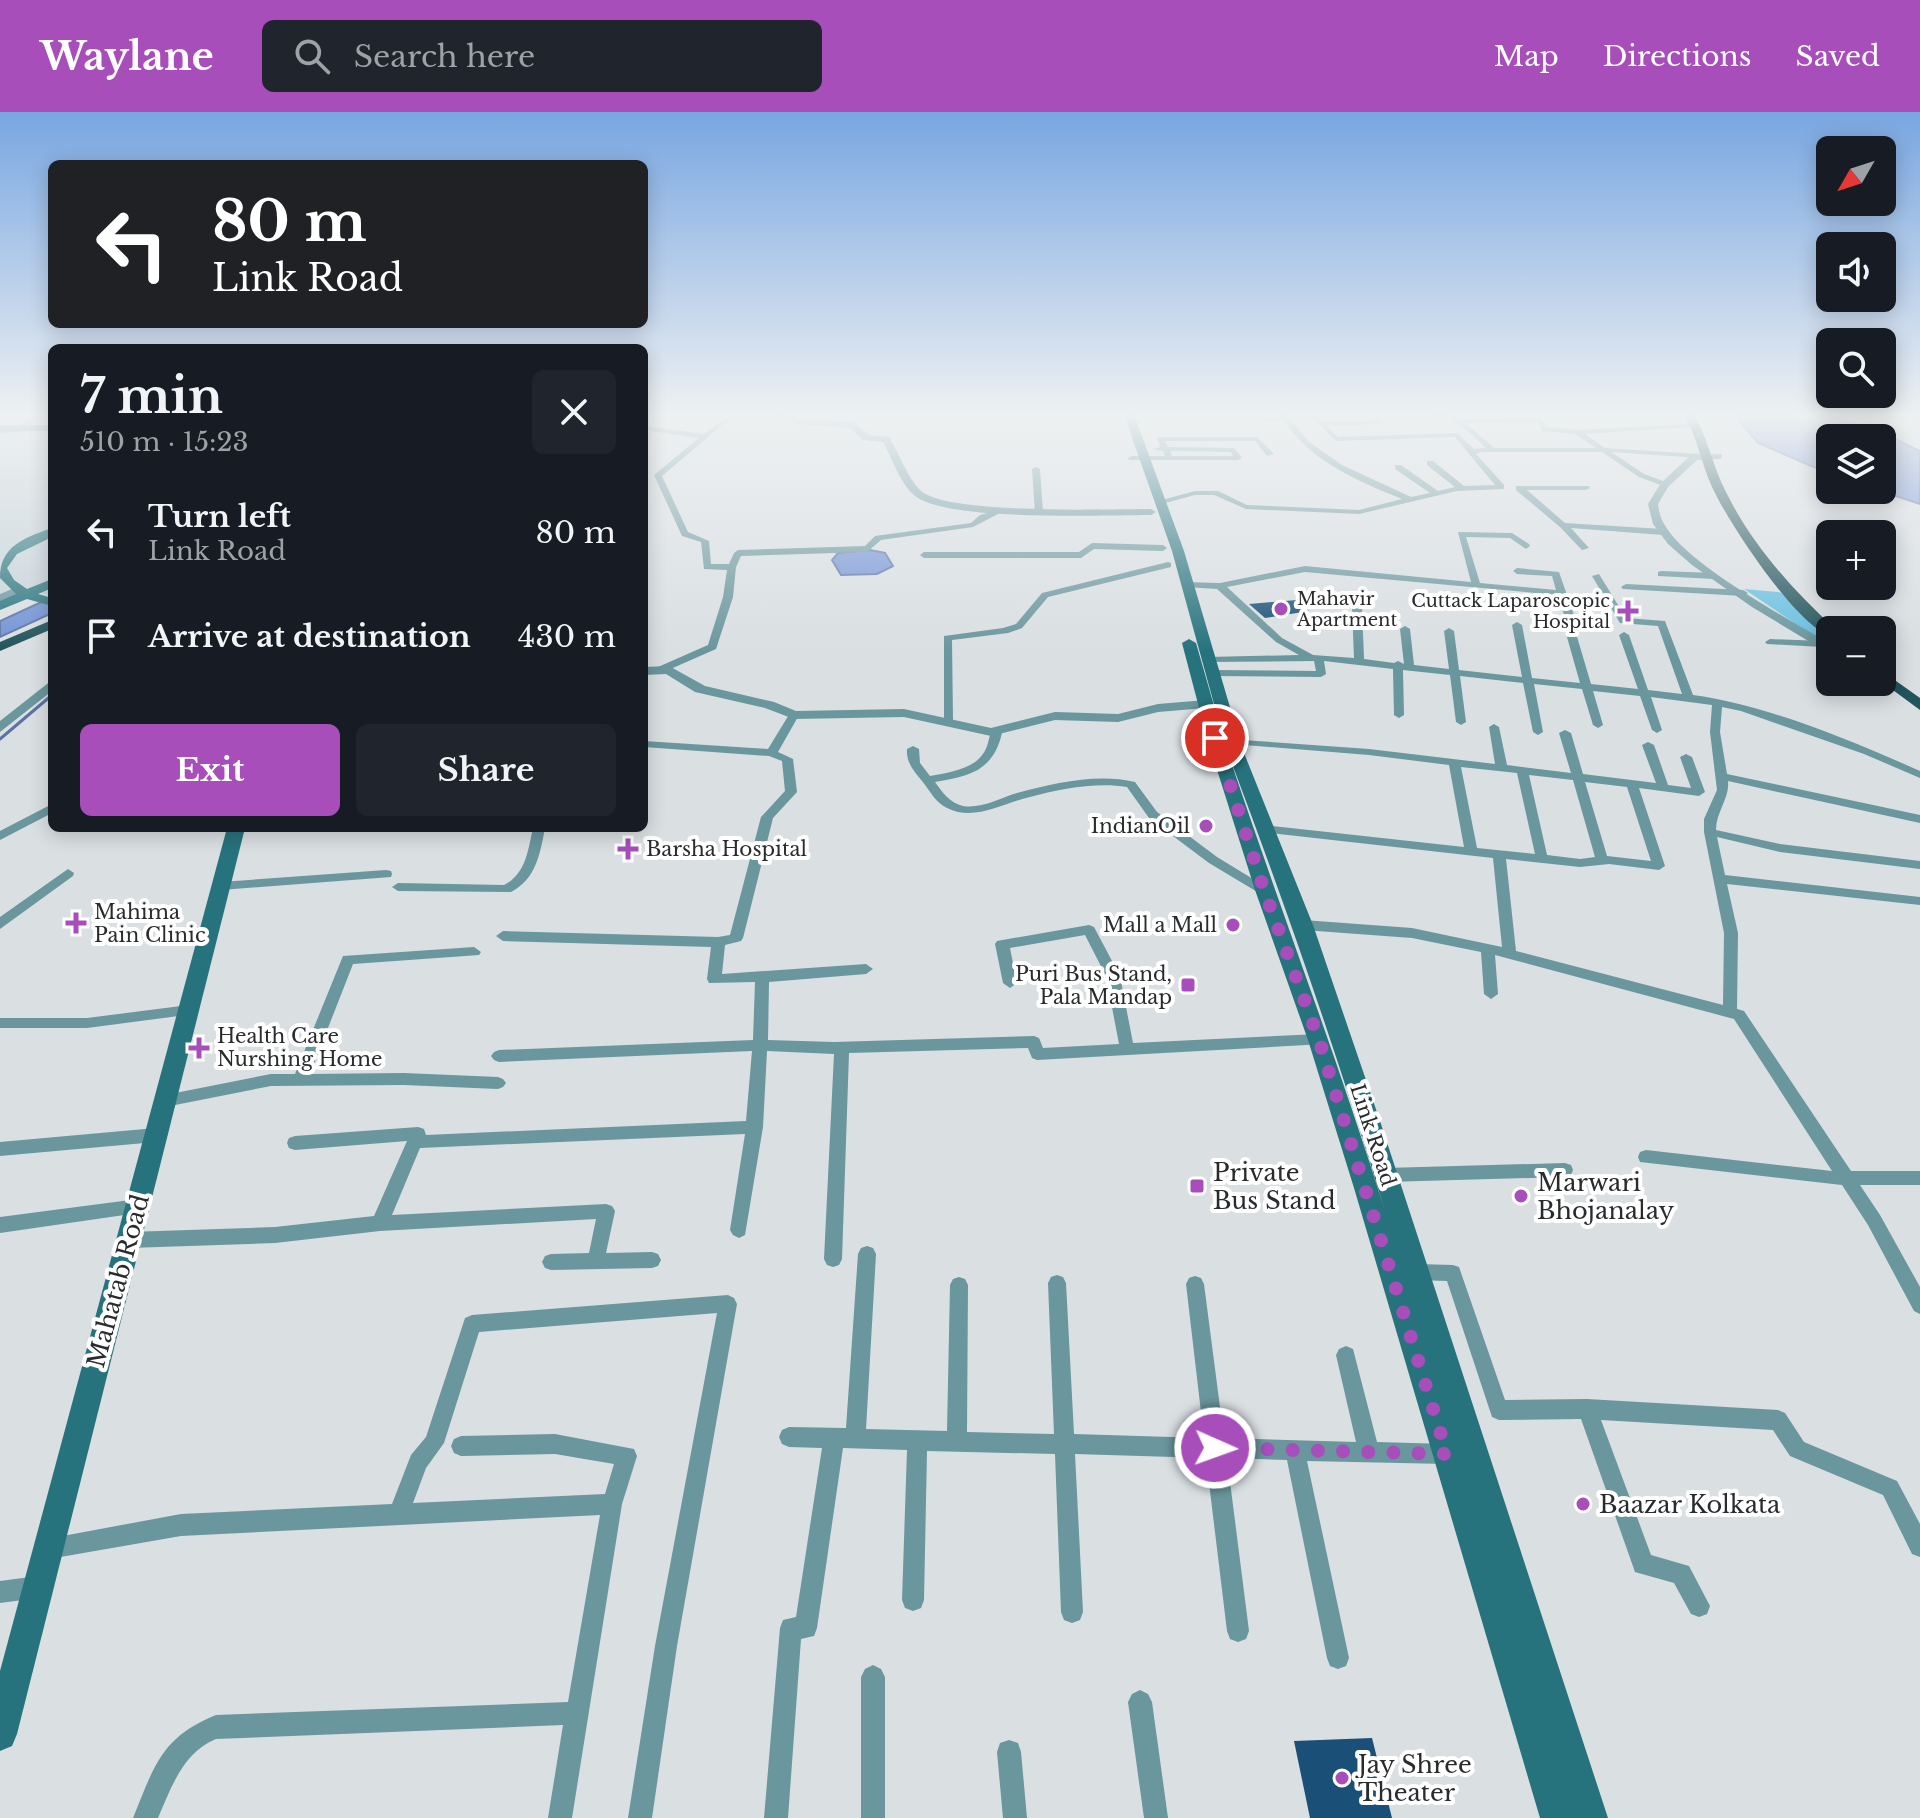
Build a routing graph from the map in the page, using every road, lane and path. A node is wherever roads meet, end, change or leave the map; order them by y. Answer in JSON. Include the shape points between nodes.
{"nodes":[{"id":1,"x":666,"y":492,"type":"edge"},
{"id":2,"x":916,"y":492,"type":"edge"},
{"id":3,"x":1038,"y":492,"type":"edge"},
{"id":4,"x":1151,"y":492,"type":"edge"},
{"id":5,"x":1392,"y":492,"type":"edge"},
{"id":6,"x":1433,"y":492,"type":"edge"},
{"id":7,"x":1449,"y":492,"type":"edge"},
{"id":8,"x":1523,"y":492,"type":"edge"},
{"id":9,"x":1662,"y":492,"type":"edge"},
{"id":10,"x":1720,"y":492,"type":"edge"},
{"id":11,"x":1732,"y":492,"type":"edge"},
{"id":12,"x":1438,"y":495,"type":"junction"},
{"id":13,"x":1413,"y":501,"type":"junction"},
{"id":14,"x":1156,"y":507,"type":"junction"},
{"id":15,"x":998,"y":512,"type":"junction"},
{"id":16,"x":1039,"y":513,"type":"junction"},
{"id":17,"x":1563,"y":525,"type":"junction"},
{"id":18,"x":1663,"y":532,"type":"junction"},
{"id":19,"x":48,"y":534,"type":"edge"},
{"id":20,"x":1526,"y":546,"type":"dead end"},
{"id":21,"x":1585,"y":548,"type":"dead end"},
{"id":22,"x":924,"y":555,"type":"dead end"},
{"id":23,"x":732,"y":567,"type":"junction"},
{"id":24,"x":1175,"y":571,"type":"junction"},
{"id":25,"x":1517,"y":571,"type":"dead end"},
{"id":26,"x":1661,"y":574,"type":"dead end"},
{"id":27,"x":1596,"y":576,"type":"dead end"},
{"id":28,"x":1714,"y":576,"type":"junction"},
{"id":29,"x":1476,"y":585,"type":"junction"},
{"id":30,"x":1220,"y":586,"type":"junction"},
{"id":31,"x":1626,"y":587,"type":"dead end"},
{"id":32,"x":35,"y":591,"type":"edge"},
{"id":33,"x":1562,"y":593,"type":"junction"},
{"id":34,"x":1743,"y":593,"type":"junction"},
{"id":35,"x":0,"y":602,"type":"edge"},
{"id":36,"x":1357,"y":607,"type":"dead end"},
{"id":37,"x":1569,"y":615,"type":"dead end"},
{"id":38,"x":1827,"y":616,"type":"edge"},
{"id":39,"x":1816,"y":617,"type":"edge"},
{"id":40,"x":1517,"y":625,"type":"dead end"},
{"id":41,"x":48,"y":626,"type":"edge"},
{"id":42,"x":1405,"y":629,"type":"dead end"},
{"id":43,"x":1570,"y":630,"type":"dead end"},
{"id":44,"x":1449,"y":631,"type":"dead end"},
{"id":45,"x":1624,"y":635,"type":"dead end"},
{"id":46,"x":1816,"y":640,"type":"edge"},
{"id":47,"x":1770,"y":642,"type":"dead end"},
{"id":48,"x":1816,"y":646,"type":"edge"},
{"id":49,"x":0,"y":647,"type":"edge"},
{"id":50,"x":1315,"y":658,"type":"junction"},
{"id":51,"x":1359,"y":661,"type":"junction"},
{"id":52,"x":1403,"y":665,"type":"junction"},
{"id":53,"x":1210,"y":666,"type":"junction"},
{"id":54,"x":662,"y":669,"type":"junction"},
{"id":55,"x":648,"y":671,"type":"edge"},
{"id":56,"x":1455,"y":671,"type":"junction"},
{"id":57,"x":1896,"y":676,"type":"edge"},
{"id":58,"x":1528,"y":679,"type":"junction"},
{"id":59,"x":1584,"y":686,"type":"junction"},
{"id":60,"x":48,"y":687,"type":"edge"},
{"id":61,"x":1896,"y":687,"type":"edge"},
{"id":62,"x":1645,"y":693,"type":"junction"},
{"id":63,"x":1920,"y":694,"type":"edge"},
{"id":64,"x":1689,"y":698,"type":"junction"},
{"id":65,"x":1717,"y":703,"type":"junction"},
{"id":66,"x":1206,"y":704,"type":"junction"},
{"id":67,"x":1920,"y":705,"type":"edge"},
{"id":68,"x":794,"y":715,"type":"junction"},
{"id":69,"x":1399,"y":715,"type":"dead end"},
{"id":70,"x":948,"y":721,"type":"junction"},
{"id":71,"x":1461,"y":722,"type":"dead end"},
{"id":72,"x":1598,"y":725,"type":"dead end"},
{"id":73,"x":1494,"y":727,"type":"dead end"},
{"id":74,"x":0,"y":728,"type":"edge"},
{"id":75,"x":1657,"y":730,"type":"dead end"},
{"id":76,"x":1538,"y":732,"type":"dead end"},
{"id":77,"x":996,"y":733,"type":"junction"},
{"id":78,"x":1565,"y":733,"type":"dead end"},
{"id":79,"x":1232,"y":741,"type":"junction"},
{"id":80,"x":648,"y":744,"type":"edge"},
{"id":81,"x":1648,"y":745,"type":"dead end"},
{"id":82,"x":913,"y":749,"type":"dead end"},
{"id":83,"x":771,"y":753,"type":"junction"},
{"id":84,"x":1686,"y":757,"type":"dead end"},
{"id":85,"x":1454,"y":762,"type":"junction"},
{"id":86,"x":1502,"y":768,"type":"junction"},
{"id":87,"x":1522,"y":771,"type":"junction"},
{"id":88,"x":1920,"y":775,"type":"edge"},
{"id":89,"x":1721,"y":776,"type":"junction"},
{"id":90,"x":1578,"y":777,"type":"junction"},
{"id":91,"x":928,"y":780,"type":"junction"},
{"id":92,"x":1632,"y":784,"type":"junction"},
{"id":93,"x":1663,"y":788,"type":"junction"},
{"id":94,"x":48,"y":810,"type":"edge"},
{"id":95,"x":1920,"y":819,"type":"edge"},
{"id":96,"x":1264,"y":829,"type":"junction"},
{"id":97,"x":235,"y":832,"type":"edge"},
{"id":98,"x":538,"y":832,"type":"edge"},
{"id":99,"x":1710,"y":832,"type":"junction"},
{"id":100,"x":0,"y":836,"type":"edge"},
{"id":101,"x":1471,"y":850,"type":"junction"},
{"id":102,"x":1499,"y":853,"type":"junction"},
{"id":103,"x":1542,"y":859,"type":"junction"},
{"id":104,"x":1602,"y":861,"type":"junction"},
{"id":105,"x":1920,"y":865,"type":"edge"},
{"id":106,"x":68,"y":873,"type":"dead end"},
{"id":107,"x":386,"y":874,"type":"dead end"},
{"id":108,"x":1721,"y":879,"type":"junction"},
{"id":109,"x":221,"y":886,"type":"junction"},
{"id":110,"x":398,"y":887,"type":"dead end"},
{"id":111,"x":1264,"y":890,"type":"junction"},
{"id":112,"x":1920,"y":901,"type":"edge"},
{"id":113,"x":0,"y":924,"type":"edge"},
{"id":114,"x":1303,"y":925,"type":"junction"},
{"id":115,"x":503,"y":936,"type":"dead end"},
{"id":116,"x":718,"y":942,"type":"junction"},
{"id":117,"x":1488,"y":948,"type":"junction"},
{"id":118,"x":474,"y":952,"type":"dead end"},
{"id":119,"x":1509,"y":953,"type":"junction"},
{"id":120,"x":866,"y":969,"type":"dead end"},
{"id":121,"x":762,"y":977,"type":"junction"},
{"id":122,"x":1010,"y":983,"type":"dead end"},
{"id":123,"x":1491,"y":994,"type":"dead end"},
{"id":124,"x":189,"y":1010,"type":"junction"},
{"id":125,"x":1730,"y":1011,"type":"junction"},
{"id":126,"x":0,"y":1023,"type":"edge"},
{"id":127,"x":1319,"y":1040,"type":"junction"},
{"id":128,"x":762,"y":1045,"type":"junction"},
{"id":129,"x":842,"y":1048,"type":"junction"},
{"id":130,"x":1127,"y":1049,"type":"junction"},
{"id":131,"x":499,"y":1056,"type":"dead end"},
{"id":132,"x":300,"y":1080,"type":"junction"},
{"id":133,"x":498,"y":1083,"type":"dead end"},
{"id":134,"x":165,"y":1101,"type":"junction"},
{"id":135,"x":755,"y":1127,"type":"junction"},
{"id":136,"x":156,"y":1135,"type":"junction"},
{"id":137,"x":415,"y":1142,"type":"junction"},
{"id":138,"x":295,"y":1143,"type":"dead end"},
{"id":139,"x":0,"y":1149,"type":"edge"},
{"id":140,"x":1646,"y":1157,"type":"dead end"},
{"id":141,"x":1565,"y":1170,"type":"dead end"},
{"id":142,"x":1386,"y":1175,"type":"junction"},
{"id":143,"x":1920,"y":1178,"type":"edge"},
{"id":144,"x":1848,"y":1179,"type":"junction"},
{"id":145,"x":138,"y":1206,"type":"junction"},
{"id":146,"x":380,"y":1223,"type":"junction"},
{"id":147,"x":0,"y":1225,"type":"edge"},
{"id":148,"x":739,"y":1230,"type":"dead end"},
{"id":149,"x":129,"y":1240,"type":"junction"},
{"id":150,"x":867,"y":1254,"type":"dead end"},
{"id":151,"x":833,"y":1259,"type":"dead end"},
{"id":152,"x":652,"y":1260,"type":"dead end"},
{"id":153,"x":596,"y":1261,"type":"junction"},
{"id":154,"x":551,"y":1262,"type":"dead end"},
{"id":155,"x":1417,"y":1272,"type":"junction"},
{"id":156,"x":1057,"y":1283,"type":"dead end"},
{"id":157,"x":1195,"y":1284,"type":"dead end"},
{"id":158,"x":959,"y":1285,"type":"dead end"},
{"id":159,"x":1920,"y":1305,"type":"edge"},
{"id":160,"x":1346,"y":1355,"type":"dead end"},
{"id":161,"x":1587,"y":1409,"type":"junction"},
{"id":162,"x":789,"y":1437,"type":"dead end"},
{"id":163,"x":844,"y":1439,"type":"junction"},
{"id":164,"x":917,"y":1441,"type":"junction"},
{"id":165,"x":957,"y":1442,"type":"junction"},
{"id":166,"x":1067,"y":1444,"type":"junction"},
{"id":167,"x":461,"y":1446,"type":"dead end"},
{"id":168,"x":1215,"y":1448,"type":"junction"},
{"id":169,"x":1295,"y":1451,"type":"junction"},
{"id":170,"x":1369,"y":1452,"type":"junction"},
{"id":171,"x":1447,"y":1454,"type":"junction"},
{"id":172,"x":612,"y":1504,"type":"junction"},
{"id":173,"x":399,"y":1514,"type":"junction"},
{"id":174,"x":1920,"y":1546,"type":"edge"},
{"id":175,"x":49,"y":1548,"type":"junction"},
{"id":176,"x":39,"y":1587,"type":"junction"},
{"id":177,"x":0,"y":1592,"type":"edge"},
{"id":178,"x":913,"y":1600,"type":"dead end"},
{"id":179,"x":1699,"y":1606,"type":"dead end"},
{"id":180,"x":1072,"y":1612,"type":"dead end"},
{"id":181,"x":1238,"y":1631,"type":"dead end"},
{"id":182,"x":1338,"y":1658,"type":"dead end"},
{"id":183,"x":873,"y":1677,"type":"dead end"},
{"id":184,"x":1140,"y":1702,"type":"dead end"},
{"id":185,"x":578,"y":1713,"type":"junction"},
{"id":186,"x":0,"y":1734,"type":"edge"},
{"id":187,"x":1009,"y":1752,"type":"dead end"},
{"id":188,"x":145,"y":1818,"type":"edge"},
{"id":189,"x":560,"y":1818,"type":"edge"},
{"id":190,"x":640,"y":1818,"type":"edge"},
{"id":191,"x":776,"y":1818,"type":"edge"},
{"id":192,"x":873,"y":1818,"type":"edge"},
{"id":193,"x":1015,"y":1818,"type":"edge"},
{"id":194,"x":1156,"y":1818,"type":"edge"},
{"id":195,"x":1558,"y":1818,"type":"edge"},
{"id":196,"x":1590,"y":1818,"type":"edge"}],
"edges":[{"from":1,"to":23,"type":"street","via":[[685,534],[705,541],[707,567]]},
{"from":2,"to":15,"type":"street","via":[[936,502]]},
{"from":3,"to":16,"type":"street"},
{"from":4,"to":14,"type":"main road","name":"Link Road"},
{"from":5,"to":13,"type":"street"},
{"from":6,"to":12,"type":"street"},
{"from":7,"to":12,"type":"street"},
{"from":8,"to":17,"type":"street"},
{"from":9,"to":18,"type":"street","via":[[1653,506]]},
{"from":10,"to":39,"type":"main road","via":[[1762,560]]},
{"from":11,"to":38,"type":"main road","via":[[1766,549]]},
{"from":12,"to":13,"type":"street"},
{"from":13,"to":14,"type":"street","via":[[1359,512],[1246,507],[1215,493],[1195,493]]},
{"from":14,"to":16,"type":"street"},
{"from":14,"to":24,"type":"main road","name":"Link Road"},
{"from":14,"to":24,"type":"main road","name":"Link Road"},
{"from":15,"to":16,"type":"street"},
{"from":15,"to":23,"type":"street","via":[[973,525],[878,538],[867,549],[738,553]]},
{"from":17,"to":18,"type":"street"},
{"from":17,"to":21,"type":"street"},
{"from":18,"to":28,"type":"street","via":[[1678,551]]},
{"from":19,"to":32,"type":"main road","via":[[4,559],[1,568],[5,578]]},
{"from":20,"to":29,"type":"street","via":[[1510,536],[1461,534]]},
{"from":22,"to":24,"type":"street","via":[[1081,555],[1092,546]]},
{"from":23,"to":54,"type":"street","via":[[712,647]]},
{"from":24,"to":30,"type":"street"},
{"from":24,"to":53,"type":"main road","name":"Link Road"},
{"from":24,"to":66,"type":"main road","name":"Link Road"},
{"from":24,"to":70,"type":"street","via":[[1045,595],[1019,626],[947,638]]},
{"from":25,"to":33,"type":"street","via":[[1556,574]]},
{"from":26,"to":28,"type":"street"},
{"from":27,"to":64,"type":"street","via":[[1623,621],[1662,623]]},
{"from":28,"to":34,"type":"street"},
{"from":29,"to":30,"type":"street","via":[[1305,569]]},
{"from":29,"to":33,"type":"street"},
{"from":30,"to":50,"type":"street","via":[[1279,640]]},
{"from":31,"to":34,"type":"street"},
{"from":32,"to":35,"type":"main road"},
{"from":33,"to":37,"type":"street"},
{"from":34,"to":46,"type":"street"},
{"from":36,"to":51,"type":"street"},
{"from":40,"to":58,"type":"street"},
{"from":41,"to":49,"type":"main road"},
{"from":42,"to":52,"type":"street"},
{"from":43,"to":59,"type":"street"},
{"from":44,"to":56,"type":"street"},
{"from":45,"to":62,"type":"street"},
{"from":47,"to":48,"type":"street"},
{"from":50,"to":51,"type":"street"},
{"from":50,"to":53,"type":"street"},
{"from":50,"to":53,"type":"street","via":[[1321,674]]},
{"from":51,"to":52,"type":"street"},
{"from":52,"to":56,"type":"street"},
{"from":52,"to":69,"type":"street"},
{"from":53,"to":79,"type":"main road","name":"Link Road"},
{"from":54,"to":55,"type":"street"},
{"from":54,"to":68,"type":"street","via":[[700,689]]},
{"from":56,"to":58,"type":"street"},
{"from":56,"to":71,"type":"street"},
{"from":57,"to":63,"type":"main road"},
{"from":58,"to":59,"type":"street"},
{"from":58,"to":76,"type":"street"},
{"from":59,"to":62,"type":"street"},
{"from":59,"to":72,"type":"street"},
{"from":60,"to":74,"type":"street"},
{"from":61,"to":67,"type":"main road"},
{"from":62,"to":64,"type":"street"},
{"from":62,"to":75,"type":"street"},
{"from":64,"to":65,"type":"street"},
{"from":65,"to":88,"type":"street","via":[[1744,708]]},
{"from":65,"to":89,"type":"street"},
{"from":66,"to":77,"type":"street","via":[[1118,718],[1055,716]]},
{"from":66,"to":111,"type":"main road","name":"Link Road"},
{"from":68,"to":70,"type":"street","via":[[887,711]]},
{"from":68,"to":83,"type":"street"},
{"from":70,"to":77,"type":"street"},
{"from":73,"to":86,"type":"street"},
{"from":77,"to":91,"type":"street","via":[[988,760]]},
{"from":78,"to":90,"type":"street"},
{"from":79,"to":85,"type":"street"},
{"from":79,"to":96,"type":"main road","name":"Link Road"},
{"from":80,"to":83,"type":"street"},
{"from":81,"to":93,"type":"street"},
{"from":82,"to":91,"type":"street","via":[[917,770]]},
{"from":83,"to":116,"type":"street","via":[[787,759],[791,792],[767,817],[736,938]]},
{"from":84,"to":93,"type":"street","via":[[1699,792]]},
{"from":85,"to":86,"type":"street"},
{"from":85,"to":101,"type":"street"},
{"from":86,"to":87,"type":"street"},
{"from":87,"to":90,"type":"street"},
{"from":87,"to":103,"type":"street"},
{"from":89,"to":95,"type":"street"},
{"from":89,"to":99,"type":"street","via":[[1721,801],[1713,809]]},
{"from":90,"to":92,"type":"street"},
{"from":90,"to":104,"type":"street"},
{"from":91,"to":111,"type":"street","via":[[943,801],[969,810],[1036,792],[1131,784],[1153,815]]},
{"from":92,"to":93,"type":"street"},
{"from":92,"to":104,"type":"street","via":[[1659,866]]},
{"from":94,"to":100,"type":"street"},
{"from":96,"to":101,"type":"street"},
{"from":96,"to":114,"type":"main road","name":"Link Road"},
{"from":97,"to":109,"type":"main road","name":"Mahatab Road"},
{"from":98,"to":110,"type":"street","via":[[531,866],[515,886]]},
{"from":99,"to":105,"type":"street","via":[[1780,848]]},
{"from":99,"to":108,"type":"street"},
{"from":101,"to":102,"type":"street"},
{"from":102,"to":103,"type":"street"},
{"from":102,"to":119,"type":"street"},
{"from":103,"to":104,"type":"street"},
{"from":106,"to":113,"type":"street"},
{"from":107,"to":109,"type":"street"},
{"from":108,"to":112,"type":"street"},
{"from":108,"to":125,"type":"street","via":[[1731,933]]},
{"from":109,"to":124,"type":"main road","name":"Mahatab Road"},
{"from":111,"to":127,"type":"main road","name":"Link Road"},
{"from":114,"to":117,"type":"street","via":[[1412,933]]},
{"from":114,"to":142,"type":"main road","name":"Link Road"},
{"from":115,"to":116,"type":"street"},
{"from":116,"to":121,"type":"street","via":[[714,979]]},
{"from":117,"to":119,"type":"street"},
{"from":117,"to":123,"type":"street"},
{"from":118,"to":132,"type":"street","via":[[348,959]]},
{"from":119,"to":125,"type":"street"},
{"from":120,"to":121,"type":"street"},
{"from":121,"to":128,"type":"street"},
{"from":122,"to":130,"type":"street","via":[[1002,944],[1089,930],[1113,976]]},
{"from":124,"to":126,"type":"street","via":[[87,1023]]},
{"from":124,"to":134,"type":"main road","name":"Mahatab Road"},
{"from":125,"to":144,"type":"street","via":[[1749,1026]]},
{"from":127,"to":130,"type":"street"},
{"from":127,"to":171,"type":"main road","name":"Link Road"},
{"from":128,"to":129,"type":"street"},
{"from":128,"to":131,"type":"street"},
{"from":128,"to":135,"type":"street"},
{"from":129,"to":130,"type":"street","via":[[1034,1042],[1037,1054]]},
{"from":129,"to":151,"type":"street"},
{"from":132,"to":133,"type":"street"},
{"from":132,"to":134,"type":"street","via":[[271,1080]]},
{"from":134,"to":136,"type":"main road","name":"Mahatab Road"},
{"from":135,"to":137,"type":"street"},
{"from":135,"to":148,"type":"street"},
{"from":136,"to":139,"type":"street"},
{"from":136,"to":145,"type":"main road","name":"Mahatab Road"},
{"from":137,"to":138,"type":"street","via":[[418,1134]]},
{"from":137,"to":146,"type":"street"},
{"from":140,"to":144,"type":"street"},
{"from":141,"to":142,"type":"street"},
{"from":142,"to":155,"type":"main road","name":"Link Road"},
{"from":143,"to":144,"type":"street"},
{"from":144,"to":159,"type":"street"},
{"from":145,"to":147,"type":"street"},
{"from":145,"to":149,"type":"main road","name":"Mahatab Road"},
{"from":146,"to":149,"type":"street","via":[[275,1235]]},
{"from":146,"to":153,"type":"street","via":[[606,1211]]},
{"from":149,"to":175,"type":"main road","name":"Mahatab Road"},
{"from":150,"to":163,"type":"street"},
{"from":152,"to":153,"type":"street"},
{"from":153,"to":154,"type":"street"},
{"from":155,"to":161,"type":"street","via":[[1453,1273],[1499,1410]]},
{"from":155,"to":196,"type":"main road","name":"Link Road"},
{"from":156,"to":166,"type":"street"},
{"from":157,"to":168,"type":"street"},
{"from":158,"to":165,"type":"street"},
{"from":160,"to":170,"type":"street"},
{"from":161,"to":174,"type":"street","via":[[1778,1420],[1797,1449],[1890,1488]]},
{"from":161,"to":179,"type":"street","via":[[1643,1564],[1681,1574]]},
{"from":162,"to":163,"type":"street"},
{"from":163,"to":164,"type":"street"},
{"from":163,"to":191,"type":"street","via":[[806,1628],[791,1628]]},
{"from":164,"to":165,"type":"street"},
{"from":164,"to":178,"type":"street"},
{"from":165,"to":166,"type":"street"},
{"from":166,"to":168,"type":"street"},
{"from":166,"to":180,"type":"street"},
{"from":167,"to":172,"type":"street","via":[[555,1444],[627,1456]]},
{"from":168,"to":169,"type":"street"},
{"from":168,"to":181,"type":"street"},
{"from":169,"to":170,"type":"street"},
{"from":169,"to":182,"type":"street"},
{"from":170,"to":171,"type":"street"},
{"from":171,"to":195,"type":"main road","name":"Link Road"},
{"from":172,"to":173,"type":"street"},
{"from":172,"to":185,"type":"street"},
{"from":173,"to":175,"type":"street","via":[[181,1525]]},
{"from":173,"to":190,"type":"street","via":[[418,1462],[434,1443],[472,1324],[728,1304]]},
{"from":175,"to":176,"type":"main road","name":"Mahatab Road"},
{"from":176,"to":177,"type":"street"},
{"from":176,"to":186,"type":"main road","name":"Mahatab Road"},
{"from":183,"to":192,"type":"street"},
{"from":184,"to":194,"type":"street"},
{"from":185,"to":188,"type":"street","via":[[216,1727],[195,1733],[175,1753]]},
{"from":185,"to":189,"type":"street"},
{"from":187,"to":193,"type":"street"}]}
